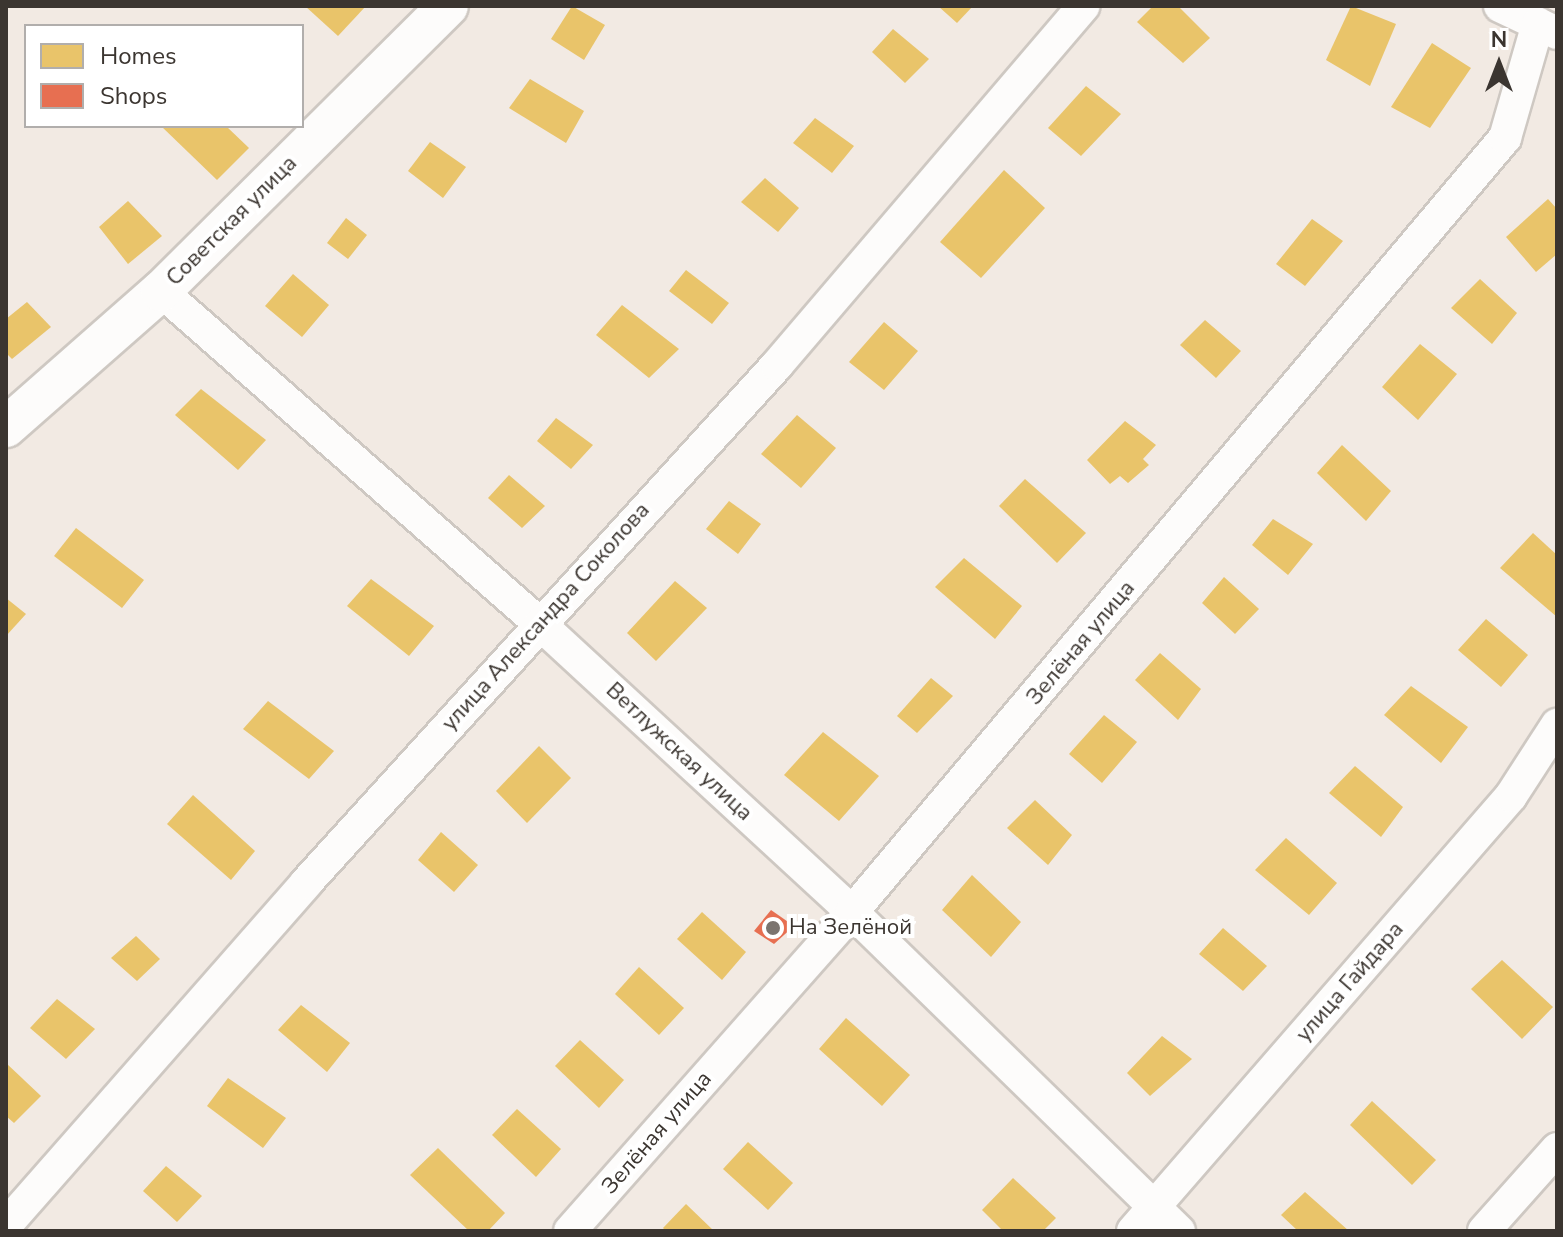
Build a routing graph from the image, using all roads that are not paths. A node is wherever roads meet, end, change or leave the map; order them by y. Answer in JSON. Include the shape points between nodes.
{"nodes":[{"id":1,"x":448,"y":6,"type":"edge"},
{"id":2,"x":1084,"y":6,"type":"edge"},
{"id":3,"x":1500,"y":6,"type":"edge"},
{"id":4,"x":1548,"y":29,"type":"edge"},
{"id":5,"x":161,"y":291,"type":"junction"},
{"id":6,"x":6,"y":427,"type":"edge"},
{"id":7,"x":540,"y":624,"type":"junction"},
{"id":8,"x":1557,"y":725,"type":"edge"},
{"id":9,"x":852,"y":912,"type":"junction"},
{"id":10,"x":1557,"y":1149,"type":"edge"},
{"id":11,"x":1156,"y":1207,"type":"junction"},
{"id":12,"x":6,"y":1225,"type":"edge"},
{"id":13,"x":570,"y":1231,"type":"edge"},
{"id":14,"x":1133,"y":1231,"type":"edge"},
{"id":15,"x":1179,"y":1231,"type":"edge"},
{"id":16,"x":1484,"y":1231,"type":"edge"}],
"edges":[{"from":1,"to":5,"type":"street","name":"Советская улица"},
{"from":2,"to":7,"type":"street","name":"улица Александра Соколова","via":[[777,365]]},
{"from":3,"to":4,"type":"street"},
{"from":4,"to":9,"type":"street","name":"Зелёная улица","via":[[1505,138]]},
{"from":5,"to":6,"type":"street","name":"Советская улица"},
{"from":5,"to":7,"type":"street","name":"Ветлужская улица"},
{"from":7,"to":9,"type":"street","name":"Ветлужская улица"},
{"from":7,"to":12,"type":"street","name":"улица Александра Соколова"},
{"from":8,"to":11,"type":"street","name":"улица Гайдара","via":[[1511,796]]},
{"from":9,"to":11,"type":"street","name":"Ветлужская улица"},
{"from":9,"to":13,"type":"street","name":"Зелёная улица"},
{"from":10,"to":16,"type":"street"},
{"from":11,"to":14,"type":"street","name":"улица Гайдара"},
{"from":11,"to":15,"type":"street","name":"Ветлужская улица"}]}
